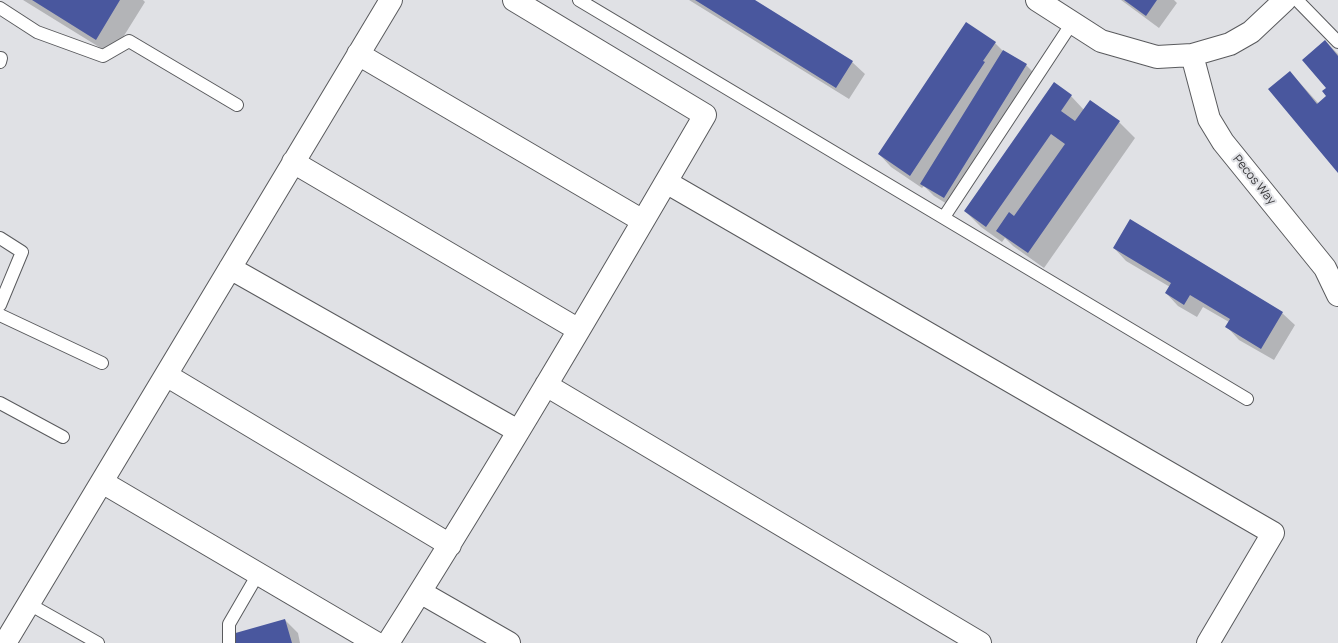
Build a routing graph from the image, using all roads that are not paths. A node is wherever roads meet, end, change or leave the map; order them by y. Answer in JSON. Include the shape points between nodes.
{"nodes":[{"id":1,"x":391,"y":0,"type":"edge"},
{"id":2,"x":514,"y":0,"type":"edge"},
{"id":3,"x":579,"y":0,"type":"edge"},
{"id":4,"x":1037,"y":0,"type":"edge"},
{"id":5,"x":1285,"y":0,"type":"edge"},
{"id":6,"x":1297,"y":0,"type":"edge"},
{"id":7,"x":0,"y":8,"type":"edge"},
{"id":8,"x":1072,"y":23,"type":"junction"},
{"id":9,"x":1338,"y":42,"type":"edge"},
{"id":10,"x":358,"y":54,"type":"junction"},
{"id":11,"x":1192,"y":55,"type":"junction"},
{"id":12,"x":0,"y":58,"type":"edge"},
{"id":13,"x":0,"y":62,"type":"edge"},
{"id":14,"x":237,"y":105,"type":"dead end"},
{"id":15,"x":293,"y":162,"type":"junction"},
{"id":16,"x":666,"y":182,"type":"junction"},
{"id":17,"x":944,"y":217,"type":"junction"},
{"id":18,"x":643,"y":221,"type":"junction"},
{"id":19,"x":0,"y":238,"type":"edge"},
{"id":20,"x":230,"y":268,"type":"junction"},
{"id":21,"x":1338,"y":295,"type":"edge"},
{"id":22,"x":0,"y":306,"type":"edge"},
{"id":23,"x":0,"y":314,"type":"edge"},
{"id":24,"x":579,"y":330,"type":"junction"},
{"id":25,"x":102,"y":363,"type":"dead end"},
{"id":26,"x":166,"y":376,"type":"junction"},
{"id":27,"x":546,"y":385,"type":"junction"},
{"id":28,"x":1247,"y":399,"type":"dead end"},
{"id":29,"x":0,"y":403,"type":"edge"},
{"id":30,"x":518,"y":432,"type":"junction"},
{"id":31,"x":63,"y":437,"type":"dead end"},
{"id":32,"x":102,"y":482,"type":"junction"},
{"id":33,"x":450,"y":545,"type":"junction"},
{"id":34,"x":258,"y":574,"type":"junction"},
{"id":35,"x":420,"y":592,"type":"junction"},
{"id":36,"x":29,"y":604,"type":"junction"},
{"id":37,"x":5,"y":643,"type":"edge"},
{"id":38,"x":98,"y":643,"type":"edge"},
{"id":39,"x":229,"y":643,"type":"edge"},
{"id":40,"x":376,"y":643,"type":"edge"},
{"id":41,"x":388,"y":643,"type":"edge"},
{"id":42,"x":509,"y":643,"type":"edge"},
{"id":43,"x":980,"y":643,"type":"edge"},
{"id":44,"x":1208,"y":643,"type":"edge"}],
"edges":[{"from":1,"to":10,"type":"street"},
{"from":2,"to":16,"type":"street","via":[[705,114]]},
{"from":3,"to":17,"type":"lane"},
{"from":4,"to":8,"type":"street"},
{"from":5,"to":11,"type":"street","via":[[1251,32],[1230,44]]},
{"from":6,"to":9,"type":"lane"},
{"from":7,"to":14,"type":"lane","via":[[38,32],[103,56],[129,41]]},
{"from":8,"to":11,"type":"street","via":[[1101,41],[1157,57]]},
{"from":8,"to":17,"type":"lane"},
{"from":10,"to":15,"type":"street"},
{"from":10,"to":18,"type":"street"},
{"from":11,"to":21,"type":"street","name":"Pecos Way","via":[[1212,125],[1325,268]]},
{"from":12,"to":13,"type":"lane"},
{"from":15,"to":20,"type":"street"},
{"from":15,"to":24,"type":"street"},
{"from":16,"to":18,"type":"street"},
{"from":16,"to":44,"type":"street","via":[[1273,533]]},
{"from":17,"to":28,"type":"lane"},
{"from":18,"to":24,"type":"street"},
{"from":19,"to":22,"type":"lane","via":[[22,252]]},
{"from":20,"to":26,"type":"street"},
{"from":20,"to":30,"type":"street"},
{"from":23,"to":25,"type":"lane"},
{"from":24,"to":27,"type":"street"},
{"from":26,"to":32,"type":"street"},
{"from":26,"to":33,"type":"street"},
{"from":27,"to":30,"type":"street"},
{"from":27,"to":43,"type":"street"},
{"from":29,"to":31,"type":"lane"},
{"from":30,"to":33,"type":"street"},
{"from":32,"to":34,"type":"street"},
{"from":32,"to":36,"type":"street"},
{"from":33,"to":35,"type":"street"},
{"from":34,"to":39,"type":"lane","via":[[228,624]]},
{"from":34,"to":40,"type":"street"},
{"from":35,"to":41,"type":"street"},
{"from":35,"to":42,"type":"street"},
{"from":36,"to":37,"type":"street"},
{"from":36,"to":38,"type":"lane"}]}
